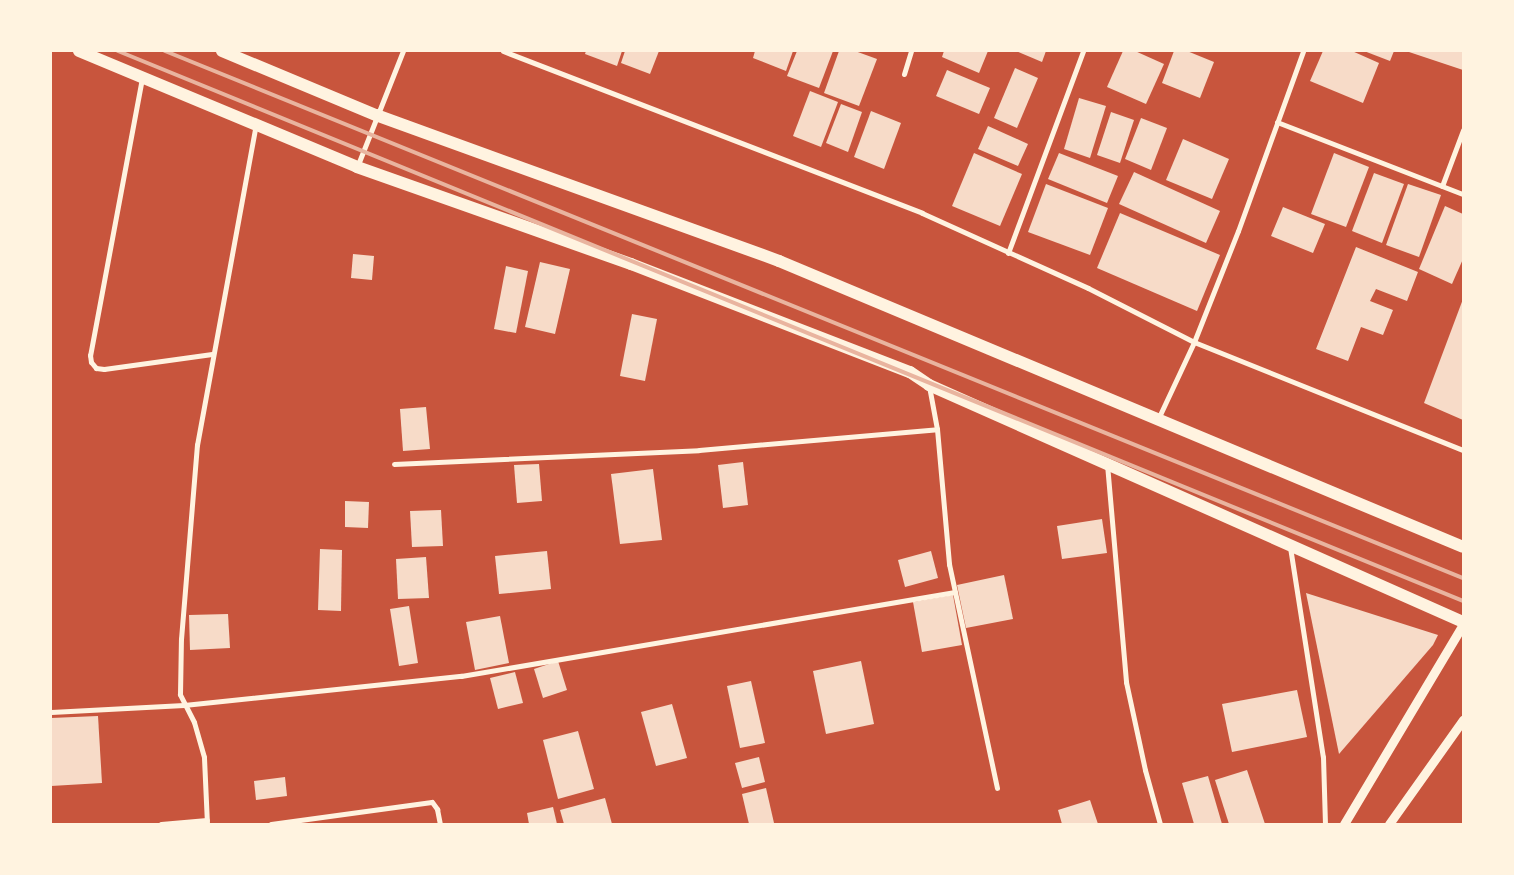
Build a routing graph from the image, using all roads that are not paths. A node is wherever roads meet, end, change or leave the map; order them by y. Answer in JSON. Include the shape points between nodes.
{"nodes":[{"id":1,"x":79,"y":51,"type":"edge"},
{"id":2,"x":222,"y":51,"type":"edge"},
{"id":3,"x":403,"y":51,"type":"edge"},
{"id":4,"x":503,"y":51,"type":"edge"},
{"id":5,"x":911,"y":51,"type":"edge"},
{"id":6,"x":1083,"y":51,"type":"edge"},
{"id":7,"x":1303,"y":51,"type":"edge"},
{"id":8,"x":904,"y":74,"type":"dead end"},
{"id":9,"x":142,"y":78,"type":"junction"},
{"id":10,"x":376,"y":116,"type":"junction"},
{"id":11,"x":1277,"y":122,"type":"junction"},
{"id":12,"x":256,"y":125,"type":"junction"},
{"id":13,"x":1463,"y":130,"type":"edge"},
{"id":14,"x":357,"y":167,"type":"junction"},
{"id":15,"x":1442,"y":186,"type":"junction"},
{"id":16,"x":1463,"y":194,"type":"edge"},
{"id":17,"x":1008,"y":252,"type":"junction"},
{"id":18,"x":1194,"y":342,"type":"junction"},
{"id":19,"x":212,"y":354,"type":"junction"},
{"id":20,"x":928,"y":386,"type":"junction"},
{"id":21,"x":1158,"y":419,"type":"junction"},
{"id":22,"x":936,"y":429,"type":"junction"},
{"id":23,"x":1463,"y":450,"type":"edge"},
{"id":24,"x":394,"y":464,"type":"dead end"},
{"id":25,"x":1107,"y":464,"type":"junction"},
{"id":26,"x":1290,"y":546,"type":"junction"},
{"id":27,"x":1463,"y":547,"type":"edge"},
{"id":28,"x":955,"y":592,"type":"junction"},
{"id":29,"x":1463,"y":623,"type":"edge"},
{"id":30,"x":184,"y":705,"type":"junction"},
{"id":31,"x":51,"y":712,"type":"edge"},
{"id":32,"x":1463,"y":720,"type":"edge"},
{"id":33,"x":997,"y":788,"type":"dead end"},
{"id":34,"x":207,"y":822,"type":"edge"},
{"id":35,"x":161,"y":824,"type":"edge"},
{"id":36,"x":271,"y":824,"type":"edge"},
{"id":37,"x":440,"y":824,"type":"edge"},
{"id":38,"x":1160,"y":824,"type":"edge"},
{"id":39,"x":1325,"y":824,"type":"edge"},
{"id":40,"x":1344,"y":824,"type":"edge"},
{"id":41,"x":1389,"y":824,"type":"edge"}],
"edges":[{"from":1,"to":9,"type":"main road"},
{"from":2,"to":10,"type":"main road"},
{"from":3,"to":10,"type":"street"},
{"from":4,"to":17,"type":"street","via":[[922,213]]},
{"from":5,"to":8,"type":"street"},
{"from":6,"to":17,"type":"street"},
{"from":7,"to":11,"type":"street"},
{"from":9,"to":12,"type":"main road"},
{"from":9,"to":19,"type":"street","via":[[91,362],[96,368],[104,369]]},
{"from":10,"to":14,"type":"street"},
{"from":10,"to":21,"type":"main road","via":[[779,261]]},
{"from":11,"to":15,"type":"street"},
{"from":11,"to":18,"type":"street"},
{"from":12,"to":14,"type":"main road"},
{"from":12,"to":19,"type":"street"},
{"from":13,"to":15,"type":"street"},
{"from":14,"to":20,"type":"main road","via":[[631,264],[910,372]]},
{"from":15,"to":16,"type":"street"},
{"from":17,"to":18,"type":"street"},
{"from":18,"to":21,"type":"street"},
{"from":18,"to":23,"type":"street"},
{"from":19,"to":30,"type":"street","via":[[196,444],[179,680]]},
{"from":20,"to":22,"type":"street"},
{"from":20,"to":25,"type":"main road"},
{"from":21,"to":27,"type":"main road"},
{"from":22,"to":24,"type":"street","via":[[699,450]]},
{"from":22,"to":28,"type":"street","via":[[949,564]]},
{"from":25,"to":26,"type":"main road"},
{"from":25,"to":38,"type":"street","via":[[1126,682],[1144,770]]},
{"from":26,"to":29,"type":"main road"},
{"from":26,"to":39,"type":"street","via":[[1323,757]]},
{"from":28,"to":30,"type":"street","via":[[462,676]]},
{"from":28,"to":33,"type":"street"},
{"from":29,"to":40,"type":"street"},
{"from":30,"to":31,"type":"street"},
{"from":30,"to":34,"type":"street","via":[[194,722],[204,757]]},
{"from":32,"to":41,"type":"street"},
{"from":34,"to":35,"type":"street"},
{"from":36,"to":37,"type":"street","via":[[432,802],[438,809]]}]}
